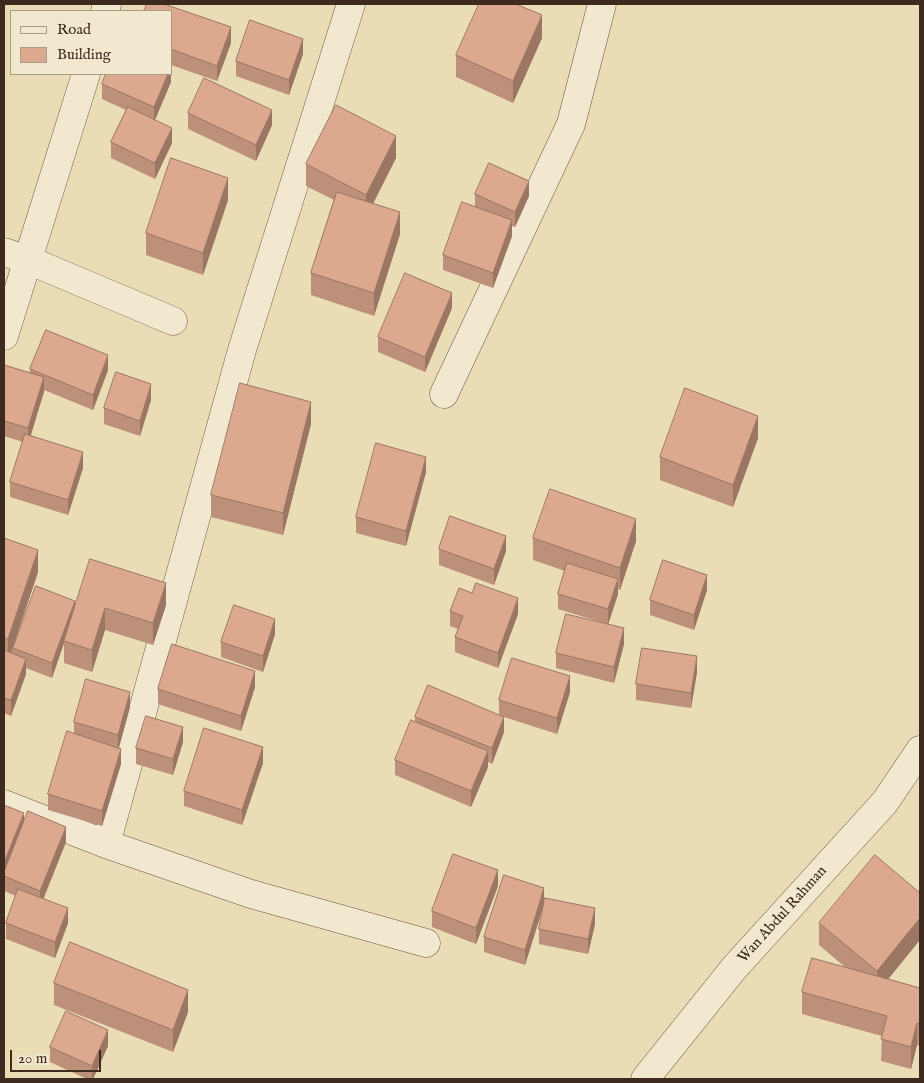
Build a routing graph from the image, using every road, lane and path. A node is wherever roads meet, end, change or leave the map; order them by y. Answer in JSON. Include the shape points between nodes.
{"nodes":[{"id":1,"x":351,"y":4,"type":"edge"},
{"id":2,"x":602,"y":4,"type":"edge"},
{"id":3,"x":86,"y":75,"type":"edge"},
{"id":4,"x":16,"y":256,"type":"edge"},
{"id":5,"x":173,"y":321,"type":"dead end"},
{"id":6,"x":4,"y":336,"type":"edge"},
{"id":7,"x":444,"y":394,"type":"dead end"},
{"id":8,"x":920,"y":750,"type":"edge"},
{"id":9,"x":4,"y":804,"type":"edge"},
{"id":10,"x":106,"y":844,"type":"junction"},
{"id":11,"x":426,"y":943,"type":"dead end"},
{"id":12,"x":645,"y":1079,"type":"edge"}],
"edges":[{"from":1,"to":10,"type":"street","via":[[242,350]]},
{"from":2,"to":7,"type":"street","via":[[571,124]]},
{"from":3,"to":4,"type":"street"},
{"from":4,"to":5,"type":"street"},
{"from":4,"to":6,"type":"street"},
{"from":8,"to":12,"type":"street","name":"Wan Abdul Rahman","via":[[885,802],[736,967]]},
{"from":9,"to":10,"type":"street"},
{"from":10,"to":11,"type":"street","via":[[251,894]]}]}
